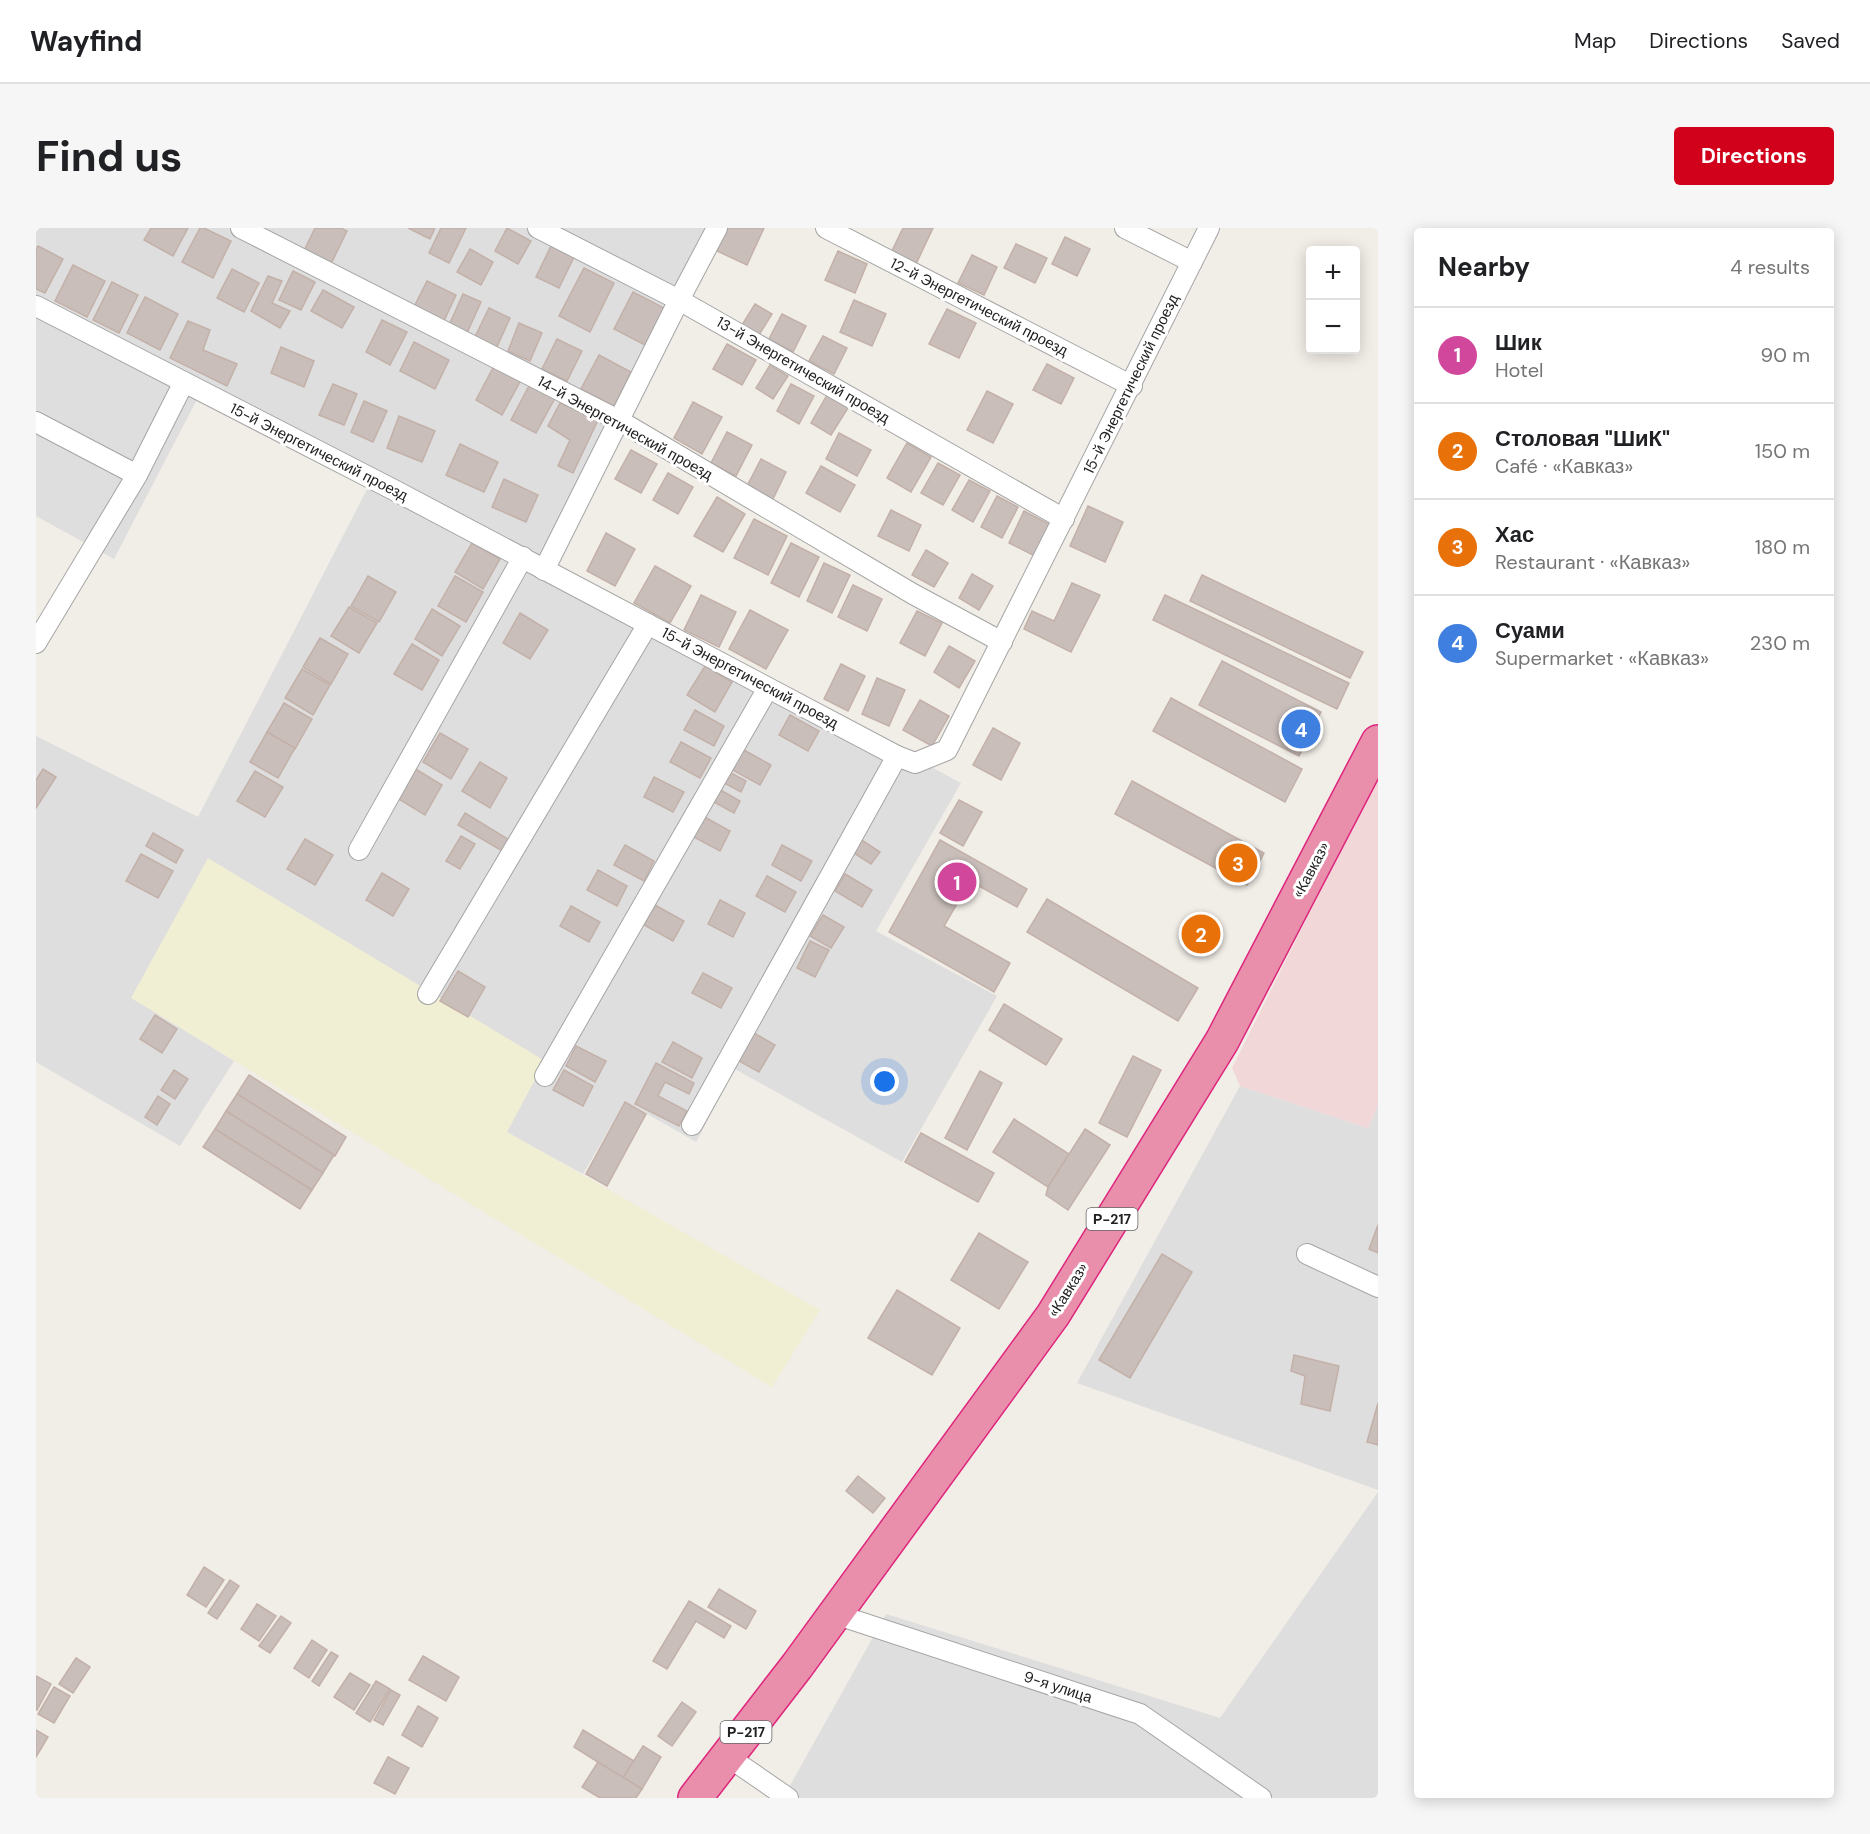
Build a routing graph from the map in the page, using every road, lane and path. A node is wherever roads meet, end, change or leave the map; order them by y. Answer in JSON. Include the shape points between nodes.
{"nodes":[{"id":1,"x":241,"y":228,"type":"edge"},
{"id":2,"x":538,"y":228,"type":"edge"},
{"id":3,"x":717,"y":228,"type":"edge"},
{"id":4,"x":826,"y":228,"type":"edge"},
{"id":5,"x":1125,"y":228,"type":"edge"},
{"id":6,"x":1209,"y":228,"type":"edge"},
{"id":7,"x":1192,"y":262,"type":"junction"},
{"id":8,"x":679,"y":300,"type":"junction"},
{"id":9,"x":36,"y":306,"type":"edge"},
{"id":10,"x":184,"y":382,"type":"junction"},
{"id":11,"x":1132,"y":386,"type":"junction"},
{"id":12,"x":620,"y":421,"type":"junction"},
{"id":13,"x":36,"y":422,"type":"edge"},
{"id":14,"x":137,"y":475,"type":"junction"},
{"id":15,"x":1064,"y":519,"type":"junction"},
{"id":16,"x":523,"y":557,"type":"junction"},
{"id":17,"x":544,"y":570,"type":"junction"},
{"id":18,"x":648,"y":624,"type":"junction"},
{"id":19,"x":1002,"y":642,"type":"junction"},
{"id":20,"x":36,"y":643,"type":"edge"},
{"id":21,"x":768,"y":688,"type":"junction"},
{"id":22,"x":1378,"y":742,"type":"edge"},
{"id":23,"x":897,"y":756,"type":"junction"},
{"id":24,"x":358,"y":850,"type":"dead end"},
{"id":25,"x":428,"y":994,"type":"dead end"},
{"id":26,"x":545,"y":1076,"type":"dead end"},
{"id":27,"x":692,"y":1125,"type":"dead end"},
{"id":28,"x":1307,"y":1254,"type":"dead end"},
{"id":29,"x":1378,"y":1287,"type":"edge"},
{"id":30,"x":835,"y":1614,"type":"junction"},
{"id":31,"x":727,"y":1756,"type":"junction"},
{"id":32,"x":694,"y":1798,"type":"edge"},
{"id":33,"x":788,"y":1798,"type":"edge"},
{"id":34,"x":1261,"y":1798,"type":"edge"}],
"edges":[{"from":1,"to":12,"type":"street","name":"14-й Энергетический проезд"},
{"from":2,"to":8,"type":"street","name":"13-й Энергетический проезд"},
{"from":3,"to":8,"type":"street"},
{"from":4,"to":11,"type":"street","name":"12-й Энергетический проезд"},
{"from":5,"to":7,"type":"street"},
{"from":6,"to":7,"type":"street","name":"15-й Энергетический проезд"},
{"from":7,"to":11,"type":"street","name":"15-й Энергетический проезд"},
{"from":8,"to":12,"type":"street"},
{"from":8,"to":15,"type":"street","name":"13-й Энергетический проезд"},
{"from":9,"to":10,"type":"street","name":"15-й Энергетический проезд"},
{"from":10,"to":14,"type":"street"},
{"from":10,"to":16,"type":"street","name":"15-й Энергетический проезд"},
{"from":11,"to":15,"type":"street","name":"15-й Энергетический проезд"},
{"from":12,"to":17,"type":"street"},
{"from":12,"to":19,"type":"street","name":"14-й Энергетический проезд","via":[[913,594]]},
{"from":13,"to":14,"type":"street"},
{"from":14,"to":20,"type":"street"},
{"from":15,"to":19,"type":"street","name":"15-й Энергетический проезд"},
{"from":16,"to":17,"type":"street","name":"15-й Энергетический проезд"},
{"from":16,"to":24,"type":"street"},
{"from":17,"to":18,"type":"street","name":"15-й Энергетический проезд"},
{"from":18,"to":21,"type":"street","name":"15-й Энергетический проезд"},
{"from":18,"to":25,"type":"street"},
{"from":19,"to":23,"type":"street","name":"15-й Энергетический проезд","via":[[948,750],[915,763]]},
{"from":21,"to":23,"type":"street","name":"15-й Энергетический проезд"},
{"from":21,"to":26,"type":"street"},
{"from":22,"to":30,"type":"highway","name":"«Кавказ»","number":"Р-217","via":[[1222,1041],[1053,1315]]},
{"from":23,"to":27,"type":"street"},
{"from":28,"to":29,"type":"street"},
{"from":30,"to":31,"type":"highway","name":"«Кавказ»","number":"Р-217"},
{"from":30,"to":34,"type":"street","name":"9-я улица","via":[[1140,1714]]},
{"from":31,"to":32,"type":"highway","name":"«Кавказ»","number":"Р-217"},
{"from":31,"to":33,"type":"street"}]}
